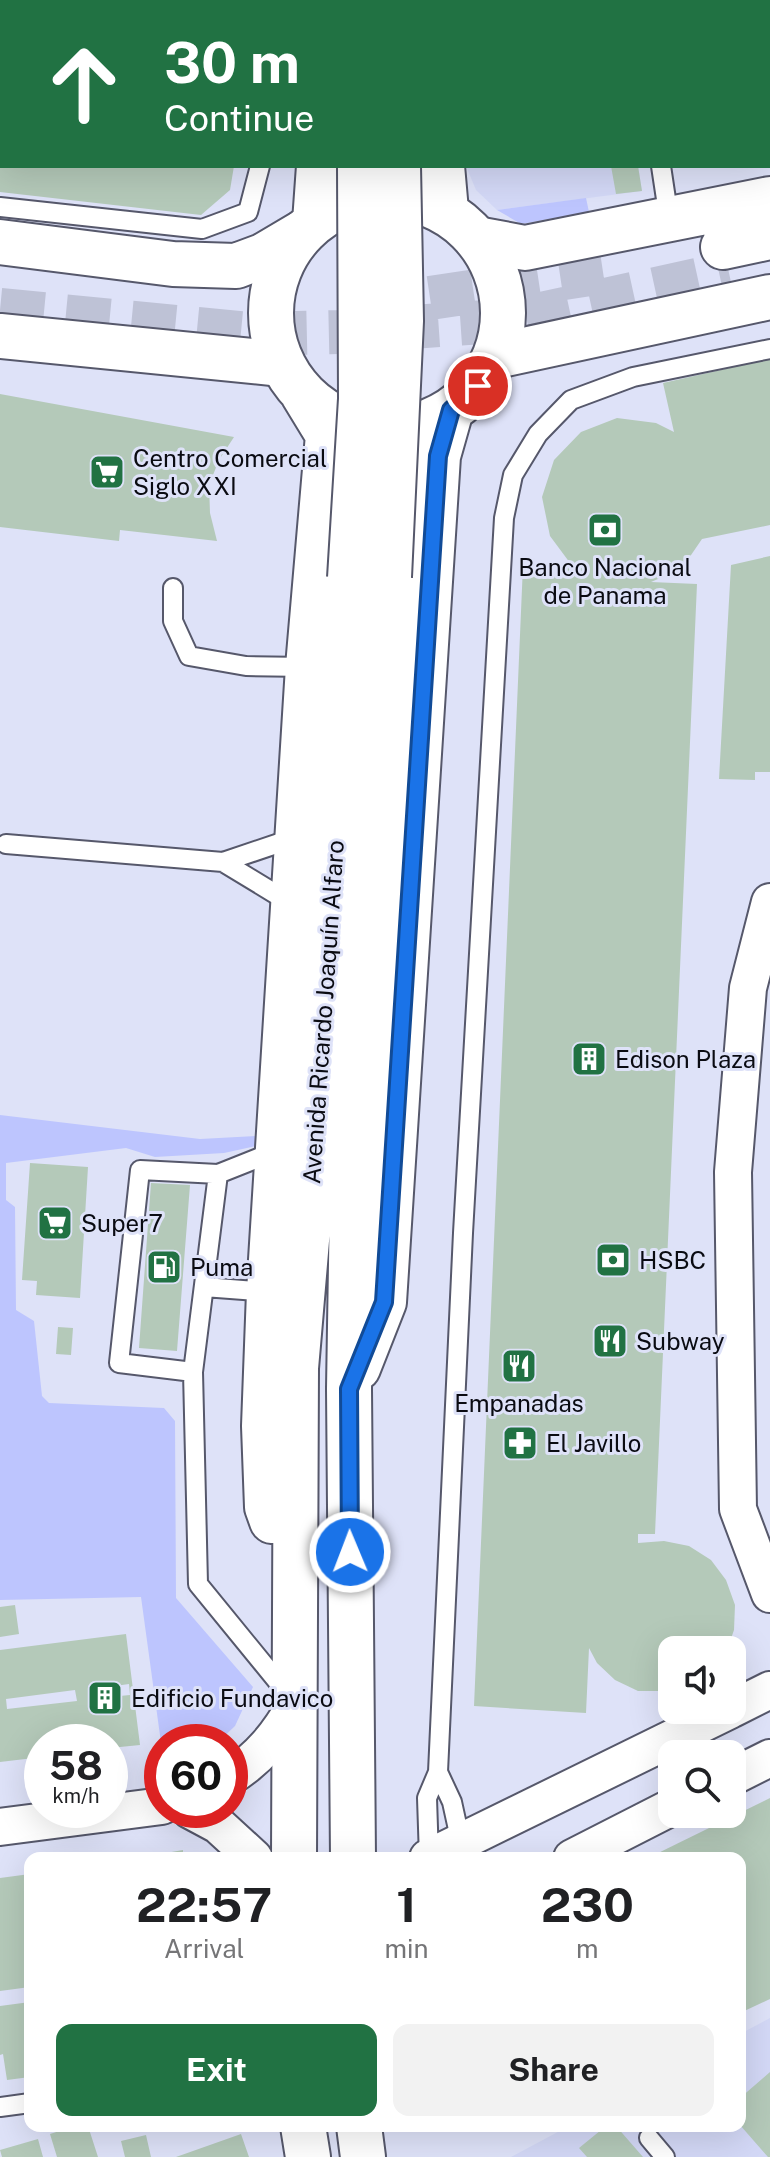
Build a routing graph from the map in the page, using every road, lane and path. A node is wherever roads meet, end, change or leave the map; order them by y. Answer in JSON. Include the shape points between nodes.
{"nodes":[{"id":1,"x":259,"y":168,"type":"edge"},
{"id":2,"x":319,"y":168,"type":"edge"},
{"id":3,"x":360,"y":168,"type":"edge"},
{"id":4,"x":398,"y":168,"type":"edge"},
{"id":5,"x":443,"y":168,"type":"edge"},
{"id":6,"x":661,"y":168,"type":"edge"},
{"id":7,"x":770,"y":199,"type":"edge"},
{"id":8,"x":0,"y":207,"type":"edge"},
{"id":9,"x":669,"y":219,"type":"junction"},
{"id":10,"x":462,"y":225,"type":"junction"},
{"id":11,"x":309,"y":228,"type":"junction"},
{"id":12,"x":770,"y":237,"type":"edge"},
{"id":13,"x":0,"y":242,"type":"edge"},
{"id":14,"x":741,"y":262,"type":"tunnel mouth"},
{"id":15,"x":770,"y":297,"type":"edge"},
{"id":16,"x":0,"y":336,"type":"edge"},
{"id":17,"x":770,"y":349,"type":"edge"},
{"id":18,"x":496,"y":356,"type":"junction"},
{"id":19,"x":293,"y":379,"type":"junction"},
{"id":20,"x":451,"y":410,"type":"junction"},
{"id":21,"x":351,"y":583,"type":"junction"},
{"id":22,"x":173,"y":588,"type":"dead end"},
{"id":23,"x":428,"y":595,"type":"junction"},
{"id":24,"x":308,"y":667,"type":"junction"},
{"id":25,"x":297,"y":837,"type":"junction"},
{"id":26,"x":6,"y":844,"type":"dead end"},
{"id":27,"x":223,"y":862,"type":"junction"},
{"id":28,"x":770,"y":902,"type":"edge"},
{"id":29,"x":292,"y":904,"type":"junction"},
{"id":30,"x":279,"y":1150,"type":"junction"},
{"id":31,"x":218,"y":1174,"type":"junction"},
{"id":32,"x":204,"y":1287,"type":"junction"},
{"id":33,"x":269,"y":1292,"type":"junction"},
{"id":34,"x":193,"y":1372,"type":"junction"},
{"id":35,"x":349,"y":1389,"type":"junction"},
{"id":36,"x":295,"y":1591,"type":"junction"},
{"id":37,"x":770,"y":1594,"type":"edge"},
{"id":38,"x":770,"y":1690,"type":"edge"},
{"id":39,"x":746,"y":1702,"type":"edge"},
{"id":40,"x":296,"y":1704,"type":"junction"},
{"id":41,"x":702,"y":1724,"type":"edge"},
{"id":42,"x":770,"y":1758,"type":"edge"},
{"id":43,"x":248,"y":1765,"type":"edge"},
{"id":44,"x":746,"y":1770,"type":"edge"},
{"id":45,"x":438,"y":1772,"type":"junction"},
{"id":46,"x":144,"y":1808,"type":"edge"},
{"id":47,"x":658,"y":1814,"type":"edge"},
{"id":48,"x":0,"y":1827,"type":"edge"},
{"id":49,"x":221,"y":1828,"type":"edge"},
{"id":50,"x":247,"y":1852,"type":"edge"},
{"id":51,"x":294,"y":1852,"type":"edge"},
{"id":52,"x":353,"y":1852,"type":"edge"},
{"id":53,"x":437,"y":1852,"type":"edge"},
{"id":54,"x":438,"y":1852,"type":"edge"},
{"id":55,"x":441,"y":1852,"type":"edge"},
{"id":56,"x":584,"y":1852,"type":"edge"},
{"id":57,"x":24,"y":2104,"type":"edge"},
{"id":58,"x":0,"y":2107,"type":"edge"},
{"id":59,"x":304,"y":2132,"type":"edge"},
{"id":60,"x":360,"y":2132,"type":"edge"},
{"id":61,"x":649,"y":2138,"type":"dead end"},
{"id":62,"x":308,"y":2157,"type":"edge"},
{"id":63,"x":363,"y":2157,"type":"edge"},
{"id":64,"x":665,"y":2157,"type":"edge"}],
"edges":[{"from":1,"to":8,"type":"lane","via":[[248,212],[202,229]]},
{"from":2,"to":11,"type":"main road"},
{"from":3,"to":21,"type":"main road","name":"Avenida Ricardo Joaquín Alfaro","bridge":true,"via":[[361,399]]},
{"from":4,"to":21,"type":"main road","name":"Avenida Ricardo Joaquín Alfaro","bridge":true,"via":[[401,321]]},
{"from":5,"to":10,"type":"main road"},
{"from":6,"to":9,"type":"lane"},
{"from":7,"to":9,"type":"main road"},
{"from":9,"to":10,"type":"main road","via":[[525,248]]},
{"from":10,"to":11,"type":"main road","via":[[407,198],[382,197],[358,201]]},
{"from":10,"to":18,"type":"main road","via":[[494,265],[503,295]]},
{"from":11,"to":13,"type":"main road","via":[[236,266],[173,264]]},
{"from":11,"to":19,"type":"main road","via":[[283,262],[272,295],[272,330]]},
{"from":12,"to":14,"type":"main road"},
{"from":15,"to":18,"type":"main road"},
{"from":16,"to":19,"type":"main road"},
{"from":17,"to":45,"type":"lane","via":[[633,377],[571,400],[538,434],[513,475],[504,518],[478,952]]},
{"from":18,"to":20,"type":"main road","via":[[478,386]]},
{"from":19,"to":20,"type":"main road","via":[[335,417],[374,428],[415,426]]},
{"from":19,"to":21,"type":"main road","via":[[328,435]]},
{"from":20,"to":23,"type":"main road","via":[[438,456]]},
{"from":21,"to":23,"type":"main road","via":[[329,567],[350,551],[375,546],[400,553],[419,571]]},
{"from":21,"to":24,"type":"main road"},
{"from":21,"to":35,"type":"main road","name":"Avenida Ricardo Joaquín Alfaro"},
{"from":21,"to":36,"type":"main road","name":"Avenida Ricardo Joaquín Alfaro","via":[[296,1368]]},
{"from":22,"to":24,"type":"lane","via":[[173,621],[189,656],[246,666]]},
{"from":23,"to":35,"type":"main road","via":[[384,1302]]},
{"from":24,"to":25,"type":"main road"},
{"from":25,"to":27,"type":"lane"},
{"from":25,"to":29,"type":"main road"},
{"from":26,"to":27,"type":"lane"},
{"from":27,"to":29,"type":"lane"},
{"from":28,"to":37,"type":"street","via":[[748,988],[733,1172],[738,1509]]},
{"from":29,"to":30,"type":"main road"},
{"from":30,"to":31,"type":"lane"},
{"from":30,"to":33,"type":"main road"},
{"from":31,"to":32,"type":"lane"},
{"from":31,"to":34,"type":"lane","via":[[140,1170],[119,1363]]},
{"from":32,"to":33,"type":"lane"},
{"from":32,"to":34,"type":"lane"},
{"from":33,"to":36,"type":"main road","via":[[267,1507]]},
{"from":34,"to":40,"type":"lane","via":[[198,1584]]},
{"from":35,"to":52,"type":"main road","name":"Avenida Ricardo Joaquín Alfaro"},
{"from":36,"to":40,"type":"main road","name":"Avenida Ricardo Joaquín Alfaro"},
{"from":38,"to":39,"type":"street"},
{"from":40,"to":43,"type":"street","via":[[274,1740]]},
{"from":40,"to":51,"type":"main road","name":"Avenida Ricardo Joaquín Alfaro"},
{"from":41,"to":55,"type":"street"},
{"from":42,"to":44,"type":"street"},
{"from":45,"to":53,"type":"lane","via":[[427,1798]]},
{"from":45,"to":54,"type":"lane","via":[[452,1802]]},
{"from":46,"to":48,"type":"street"},
{"from":47,"to":56,"type":"street"},
{"from":49,"to":50,"type":"street"},
{"from":57,"to":58,"type":"lane"},
{"from":59,"to":62,"type":"main road"},
{"from":60,"to":63,"type":"main road"},
{"from":61,"to":64,"type":"lane"}]}
